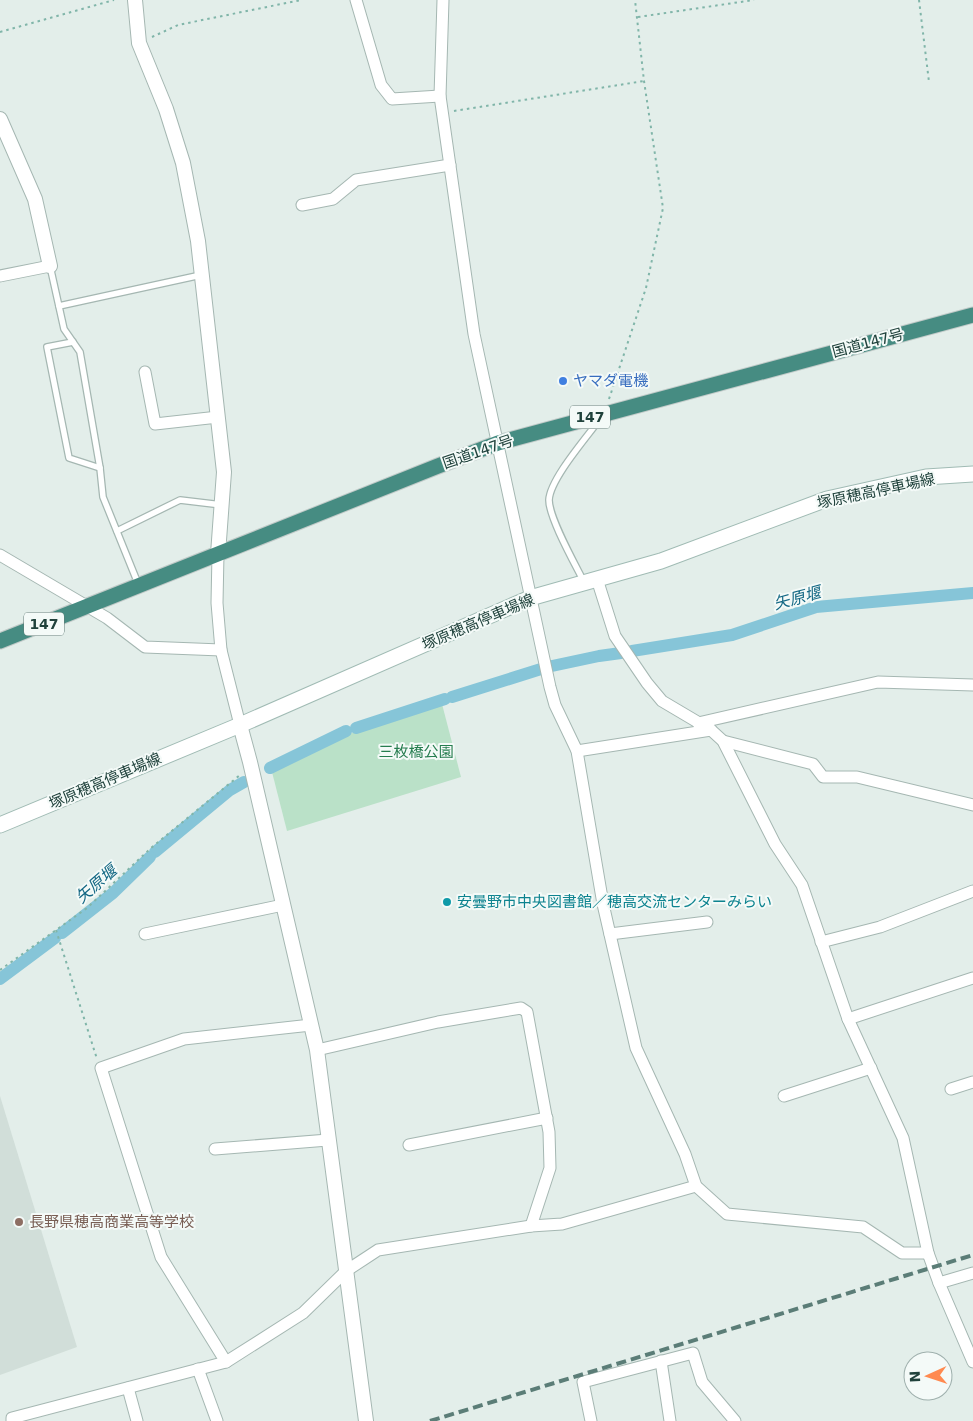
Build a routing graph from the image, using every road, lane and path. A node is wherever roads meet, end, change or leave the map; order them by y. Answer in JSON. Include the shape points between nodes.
{"nodes":[{"id":1,"x":114,"y":0,"type":"edge"},
{"id":2,"x":135,"y":0,"type":"edge"},
{"id":3,"x":302,"y":0,"type":"edge"},
{"id":4,"x":356,"y":0,"type":"edge"},
{"id":5,"x":443,"y":0,"type":"edge"},
{"id":6,"x":636,"y":0,"type":"edge"},
{"id":7,"x":754,"y":0,"type":"edge"},
{"id":8,"x":919,"y":0,"type":"edge"},
{"id":9,"x":638,"y":17,"type":"junction"},
{"id":10,"x":0,"y":32,"type":"edge"},
{"id":11,"x":138,"y":42,"type":"junction"},
{"id":12,"x":644,"y":81,"type":"junction"},
{"id":13,"x":929,"y":82,"type":"dead end"},
{"id":14,"x":440,"y":96,"type":"junction"},
{"id":15,"x":442,"y":112,"type":"junction"},
{"id":16,"x":0,"y":119,"type":"edge"},
{"id":17,"x":450,"y":165,"type":"junction"},
{"id":18,"x":302,"y":205,"type":"dead end"},
{"id":19,"x":50,"y":266,"type":"junction"},
{"id":20,"x":202,"y":274,"type":"junction"},
{"id":21,"x":0,"y":276,"type":"edge"},
{"id":22,"x":59,"y":306,"type":"junction"},
{"id":23,"x":973,"y":315,"type":"edge"},
{"id":24,"x":73,"y":342,"type":"junction"},
{"id":25,"x":145,"y":372,"type":"dead end"},
{"id":26,"x":604,"y":413,"type":"junction"},
{"id":27,"x":218,"y":417,"type":"junction"},
{"id":28,"x":498,"y":443,"type":"junction"},
{"id":29,"x":100,"y":468,"type":"junction"},
{"id":30,"x":973,"y":474,"type":"edge"},
{"id":31,"x":222,"y":505,"type":"junction"},
{"id":32,"x":117,"y":531,"type":"junction"},
{"id":33,"x":218,"y":554,"type":"junction"},
{"id":34,"x":0,"y":555,"type":"edge"},
{"id":35,"x":591,"y":580,"type":"junction"},
{"id":36,"x":139,"y":586,"type":"junction"},
{"id":37,"x":530,"y":598,"type":"junction"},
{"id":38,"x":87,"y":607,"type":"junction"},
{"id":39,"x":0,"y":641,"type":"edge"},
{"id":40,"x":221,"y":650,"type":"junction"},
{"id":41,"x":973,"y":685,"type":"edge"},
{"id":42,"x":698,"y":723,"type":"junction"},
{"id":43,"x":240,"y":725,"type":"junction"},
{"id":44,"x":711,"y":730,"type":"junction"},
{"id":45,"x":723,"y":741,"type":"junction"},
{"id":46,"x":577,"y":751,"type":"junction"},
{"id":47,"x":247,"y":772,"type":"dead end"},
{"id":48,"x":973,"y":805,"type":"edge"},
{"id":49,"x":0,"y":825,"type":"edge"},
{"id":50,"x":973,"y":891,"type":"edge"},
{"id":51,"x":283,"y":905,"type":"junction"},
{"id":52,"x":708,"y":922,"type":"dead end"},
{"id":53,"x":55,"y":930,"type":"junction"},
{"id":54,"x":145,"y":934,"type":"dead end"},
{"id":55,"x":610,"y":934,"type":"junction"},
{"id":56,"x":821,"y":942,"type":"junction"},
{"id":57,"x":0,"y":970,"type":"edge"},
{"id":58,"x":973,"y":978,"type":"edge"},
{"id":59,"x":848,"y":1019,"type":"junction"},
{"id":60,"x":311,"y":1025,"type":"junction"},
{"id":61,"x":317,"y":1050,"type":"junction"},
{"id":62,"x":101,"y":1068,"type":"junction"},
{"id":63,"x":871,"y":1068,"type":"junction"},
{"id":64,"x":973,"y":1082,"type":"edge"},
{"id":65,"x":951,"y":1089,"type":"dead end"},
{"id":66,"x":784,"y":1096,"type":"dead end"},
{"id":67,"x":547,"y":1118,"type":"junction"},
{"id":68,"x":328,"y":1140,"type":"junction"},
{"id":69,"x":410,"y":1145,"type":"dead end"},
{"id":70,"x":215,"y":1149,"type":"dead end"},
{"id":71,"x":696,"y":1186,"type":"junction"},
{"id":72,"x":531,"y":1226,"type":"junction"},
{"id":73,"x":928,"y":1252,"type":"junction"},
{"id":74,"x":346,"y":1271,"type":"junction"},
{"id":75,"x":973,"y":1273,"type":"edge"},
{"id":76,"x":939,"y":1284,"type":"junction"},
{"id":77,"x":661,"y":1361,"type":"junction"},
{"id":78,"x":226,"y":1362,"type":"junction"},
{"id":79,"x":973,"y":1362,"type":"edge"},
{"id":80,"x":198,"y":1369,"type":"junction"},
{"id":81,"x":128,"y":1388,"type":"junction"},
{"id":82,"x":12,"y":1421,"type":"edge"},
{"id":83,"x":137,"y":1421,"type":"edge"},
{"id":84,"x":217,"y":1421,"type":"edge"},
{"id":85,"x":366,"y":1421,"type":"edge"},
{"id":86,"x":591,"y":1421,"type":"edge"},
{"id":87,"x":670,"y":1421,"type":"edge"},
{"id":88,"x":735,"y":1421,"type":"edge"}],
"edges":[{"from":1,"to":10,"type":"path"},
{"from":2,"to":11,"type":"street"},
{"from":3,"to":11,"type":"path","via":[[178,25]]},
{"from":4,"to":14,"type":"street","via":[[381,85],[392,99]]},
{"from":5,"to":14,"type":"street"},
{"from":6,"to":9,"type":"path"},
{"from":7,"to":9,"type":"path"},
{"from":8,"to":13,"type":"path"},
{"from":9,"to":12,"type":"path"},
{"from":11,"to":20,"type":"street","via":[[184,163]]},
{"from":12,"to":15,"type":"path"},
{"from":12,"to":26,"type":"path","via":[[663,208],[646,288]]},
{"from":14,"to":15,"type":"street"},
{"from":15,"to":17,"type":"street"},
{"from":16,"to":19,"type":"street","via":[[35,199]]},
{"from":17,"to":18,"type":"street","via":[[356,180],[333,199]]},
{"from":17,"to":28,"type":"street","via":[[474,334]]},
{"from":19,"to":21,"type":"street"},
{"from":19,"to":22,"type":"lane"},
{"from":20,"to":22,"type":"lane"},
{"from":20,"to":27,"type":"street"},
{"from":22,"to":24,"type":"lane","via":[[64,329]]},
{"from":23,"to":26,"type":"highway","name":"国道147号","number":"147"},
{"from":24,"to":29,"type":"lane","via":[[80,352]]},
{"from":24,"to":29,"type":"lane","via":[[47,347],[68,458]]},
{"from":25,"to":27,"type":"street","via":[[155,424]]},
{"from":26,"to":28,"type":"highway","name":"国道147号","number":"147"},
{"from":26,"to":35,"type":"lane","via":[[554,481],[549,500],[555,522]]},
{"from":27,"to":31,"type":"street","via":[[224,472]]},
{"from":28,"to":33,"type":"highway","name":"国道147号","number":"147"},
{"from":28,"to":37,"type":"street"},
{"from":29,"to":32,"type":"lane","via":[[103,498]]},
{"from":30,"to":35,"type":"main road","name":"塚原穂高停車場線","via":[[926,478],[827,499],[661,561]]},
{"from":31,"to":32,"type":"lane","via":[[180,500]]},
{"from":31,"to":33,"type":"street"},
{"from":32,"to":36,"type":"lane"},
{"from":33,"to":36,"type":"highway","name":"国道147号","number":"147"},
{"from":33,"to":40,"type":"street","via":[[217,603]]},
{"from":34,"to":38,"type":"street"},
{"from":35,"to":37,"type":"main road","name":"塚原穂高停車場線"},
{"from":35,"to":42,"type":"street","via":[[615,636],[647,683],[662,701]]},
{"from":36,"to":38,"type":"highway","name":"国道147号","number":"147"},
{"from":37,"to":43,"type":"main road","name":"塚原穂高停車場線"},
{"from":37,"to":46,"type":"street","via":[[555,704]]},
{"from":38,"to":39,"type":"highway","name":"国道147号","number":"147"},
{"from":38,"to":40,"type":"street","via":[[146,647]]},
{"from":40,"to":43,"type":"street"},
{"from":41,"to":42,"type":"street","via":[[878,682]]},
{"from":42,"to":44,"type":"street"},
{"from":43,"to":49,"type":"main road","name":"塚原穂高停車場線"},
{"from":43,"to":51,"type":"street"},
{"from":44,"to":45,"type":"street"},
{"from":44,"to":46,"type":"street"},
{"from":45,"to":48,"type":"street","via":[[813,764],[823,777],[857,777]]},
{"from":45,"to":56,"type":"street","via":[[775,844],[802,885]]},
{"from":46,"to":55,"type":"street"},
{"from":47,"to":53,"type":"path","via":[[151,848],[87,908]]},
{"from":50,"to":56,"type":"street","via":[[880,927]]},
{"from":51,"to":54,"type":"street"},
{"from":51,"to":60,"type":"street"},
{"from":52,"to":55,"type":"street"},
{"from":53,"to":57,"type":"path"},
{"from":53,"to":62,"type":"path"},
{"from":55,"to":71,"type":"street","via":[[636,1048],[685,1154]]},
{"from":56,"to":59,"type":"street"},
{"from":58,"to":59,"type":"street"},
{"from":59,"to":63,"type":"street"},
{"from":60,"to":61,"type":"street"},
{"from":60,"to":62,"type":"street","via":[[184,1040]]},
{"from":61,"to":67,"type":"street","via":[[438,1022],[521,1008],[527,1012]]},
{"from":61,"to":68,"type":"street"},
{"from":62,"to":78,"type":"street","via":[[160,1257]]},
{"from":63,"to":66,"type":"street"},
{"from":63,"to":73,"type":"street","via":[[903,1138]]},
{"from":64,"to":65,"type":"street"},
{"from":67,"to":69,"type":"street"},
{"from":67,"to":72,"type":"street","via":[[550,1168]]},
{"from":68,"to":70,"type":"street"},
{"from":68,"to":74,"type":"street"},
{"from":71,"to":72,"type":"street","via":[[562,1224]]},
{"from":71,"to":73,"type":"street","via":[[727,1214],[863,1227],[902,1253]]},
{"from":72,"to":74,"type":"street","via":[[378,1250]]},
{"from":73,"to":76,"type":"street"},
{"from":74,"to":78,"type":"street","via":[[303,1313]]},
{"from":74,"to":85,"type":"street"},
{"from":75,"to":76,"type":"street"},
{"from":76,"to":79,"type":"street"},
{"from":77,"to":86,"type":"street","via":[[583,1382]]},
{"from":77,"to":87,"type":"street"},
{"from":77,"to":88,"type":"street","via":[[693,1353],[702,1382]]},
{"from":78,"to":80,"type":"street"},
{"from":80,"to":81,"type":"street"},
{"from":80,"to":84,"type":"street"},
{"from":81,"to":82,"type":"street","via":[[12,1418]]},
{"from":81,"to":83,"type":"street"}]}
